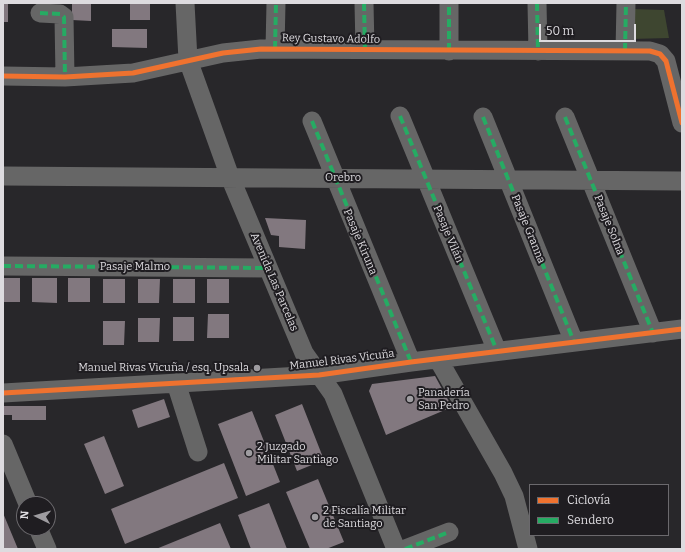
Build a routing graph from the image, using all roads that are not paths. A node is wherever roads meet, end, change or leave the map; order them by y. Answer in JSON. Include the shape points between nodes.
{"nodes":[{"id":1,"x":185,"y":3,"type":"edge"},
{"id":2,"x":276,"y":3,"type":"edge"},
{"id":3,"x":364,"y":3,"type":"edge"},
{"id":4,"x":449,"y":3,"type":"edge"},
{"id":5,"x":537,"y":3,"type":"edge"},
{"id":6,"x":626,"y":3,"type":"edge"},
{"id":7,"x":40,"y":13,"type":"dead end"},
{"id":8,"x":276,"y":49,"type":"junction"},
{"id":9,"x":365,"y":49,"type":"junction"},
{"id":10,"x":449,"y":51,"type":"junction"},
{"id":11,"x":538,"y":51,"type":"junction"},
{"id":12,"x":625,"y":51,"type":"junction"},
{"id":13,"x":188,"y":60,"type":"junction"},
{"id":14,"x":3,"y":76,"type":"edge"},
{"id":15,"x":64,"y":77,"type":"junction"},
{"id":16,"x":400,"y":116,"type":"dead end"},
{"id":17,"x":482,"y":117,"type":"dead end"},
{"id":18,"x":565,"y":117,"type":"dead end"},
{"id":19,"x":312,"y":121,"type":"dead end"},
{"id":20,"x":682,"y":123,"type":"edge"},
{"id":21,"x":3,"y":176,"type":"edge"},
{"id":22,"x":230,"y":177,"type":"junction"},
{"id":23,"x":334,"y":178,"type":"junction"},
{"id":24,"x":425,"y":178,"type":"junction"},
{"id":25,"x":508,"y":179,"type":"junction"},
{"id":26,"x":590,"y":180,"type":"junction"},
{"id":27,"x":682,"y":181,"type":"edge"},
{"id":28,"x":3,"y":266,"type":"edge"},
{"id":29,"x":267,"y":268,"type":"junction"},
{"id":30,"x":682,"y":329,"type":"edge"},
{"id":31,"x":653,"y":333,"type":"junction"},
{"id":32,"x":574,"y":342,"type":"junction"},
{"id":33,"x":497,"y":351,"type":"junction"},
{"id":34,"x":438,"y":359,"type":"junction"},
{"id":35,"x":411,"y":362,"type":"junction"},
{"id":36,"x":318,"y":376,"type":"junction"},
{"id":37,"x":176,"y":384,"type":"junction"},
{"id":38,"x":3,"y":393,"type":"edge"},
{"id":39,"x":3,"y":444,"type":"edge"},
{"id":40,"x":198,"y":452,"type":"dead end"},
{"id":41,"x":25,"y":496,"type":"edge"},
{"id":42,"x":449,"y":532,"type":"dead end"},
{"id":43,"x":41,"y":536,"type":"edge"},
{"id":44,"x":47,"y":549,"type":"edge"},
{"id":45,"x":396,"y":549,"type":"edge"},
{"id":46,"x":405,"y":549,"type":"edge"},
{"id":47,"x":528,"y":549,"type":"edge"}],
"edges":[{"from":1,"to":13,"type":"street","name":"Avenida Las Parcelas"},
{"from":2,"to":8,"type":"street","name":"Rey Gustavo Adolfo"},
{"from":3,"to":9,"type":"street","name":"Rey Gustavo Adolfo"},
{"from":4,"to":10,"type":"street"},
{"from":5,"to":11,"type":"street"},
{"from":6,"to":12,"type":"street"},
{"from":7,"to":15,"type":"street","via":[[60,14],[64,17]]},
{"from":8,"to":9,"type":"street","name":"Rey Gustavo Adolfo"},
{"from":8,"to":13,"type":"street","name":"Rey Gustavo Adolfo","via":[[223,53]]},
{"from":9,"to":10,"type":"street","name":"Rey Gustavo Adolfo"},
{"from":10,"to":11,"type":"street","name":"Rey Gustavo Adolfo"},
{"from":11,"to":12,"type":"street","name":"Rey Gustavo Adolfo"},
{"from":12,"to":20,"type":"street","name":"Rey Gustavo Adolfo","via":[[650,51],[660,54],[666,61]]},
{"from":13,"to":15,"type":"street","name":"Rey Gustavo Adolfo","via":[[133,73]]},
{"from":13,"to":22,"type":"street","name":"Avenida Las Parcelas"},
{"from":14,"to":15,"type":"street","name":"Rey Gustavo Adolfo"},
{"from":16,"to":24,"type":"street","name":"Pasaje Vilán"},
{"from":17,"to":25,"type":"street","name":"Pasaje Granna"},
{"from":18,"to":26,"type":"street","name":"Pasaje Solna"},
{"from":19,"to":23,"type":"street","name":"Pasaje Kiruna"},
{"from":21,"to":22,"type":"street","name":"Orebro"},
{"from":22,"to":23,"type":"street","name":"Orebro"},
{"from":22,"to":29,"type":"street","name":"Avenida Las Parcelas"},
{"from":23,"to":24,"type":"street","name":"Orebro"},
{"from":23,"to":35,"type":"street","name":"Pasaje Kiruna"},
{"from":24,"to":25,"type":"street","name":"Orebro"},
{"from":24,"to":33,"type":"street","name":"Pasaje Vilán"},
{"from":25,"to":26,"type":"street","name":"Orebro"},
{"from":25,"to":32,"type":"street","name":"Pasaje Granna"},
{"from":26,"to":27,"type":"street","name":"Orebro"},
{"from":26,"to":31,"type":"street","name":"Pasaje Solna"},
{"from":28,"to":29,"type":"street","name":"Pasaje Malmo"},
{"from":29,"to":36,"type":"street","name":"Avenida Las Parcelas","via":[[304,353]]},
{"from":30,"to":31,"type":"street","name":"Manuel Rivas Vicuña"},
{"from":31,"to":32,"type":"street","name":"Manuel Rivas Vicuña"},
{"from":32,"to":33,"type":"street","name":"Manuel Rivas Vicuña"},
{"from":33,"to":34,"type":"street","name":"Manuel Rivas Vicuña"},
{"from":34,"to":35,"type":"street","name":"Manuel Rivas Vicuña"},
{"from":34,"to":47,"type":"street","via":[[512,490]]},
{"from":35,"to":36,"type":"street","name":"Manuel Rivas Vicuña"},
{"from":36,"to":37,"type":"street","name":"Manuel Rivas Vicuña"},
{"from":36,"to":45,"type":"street","name":"Avenida Las Parcelas","via":[[333,394]]},
{"from":37,"to":38,"type":"street","name":"Manuel Rivas Vicuña"},
{"from":37,"to":40,"type":"street"},
{"from":39,"to":41,"type":"street"},
{"from":42,"to":46,"type":"street"},
{"from":43,"to":44,"type":"street"}]}
